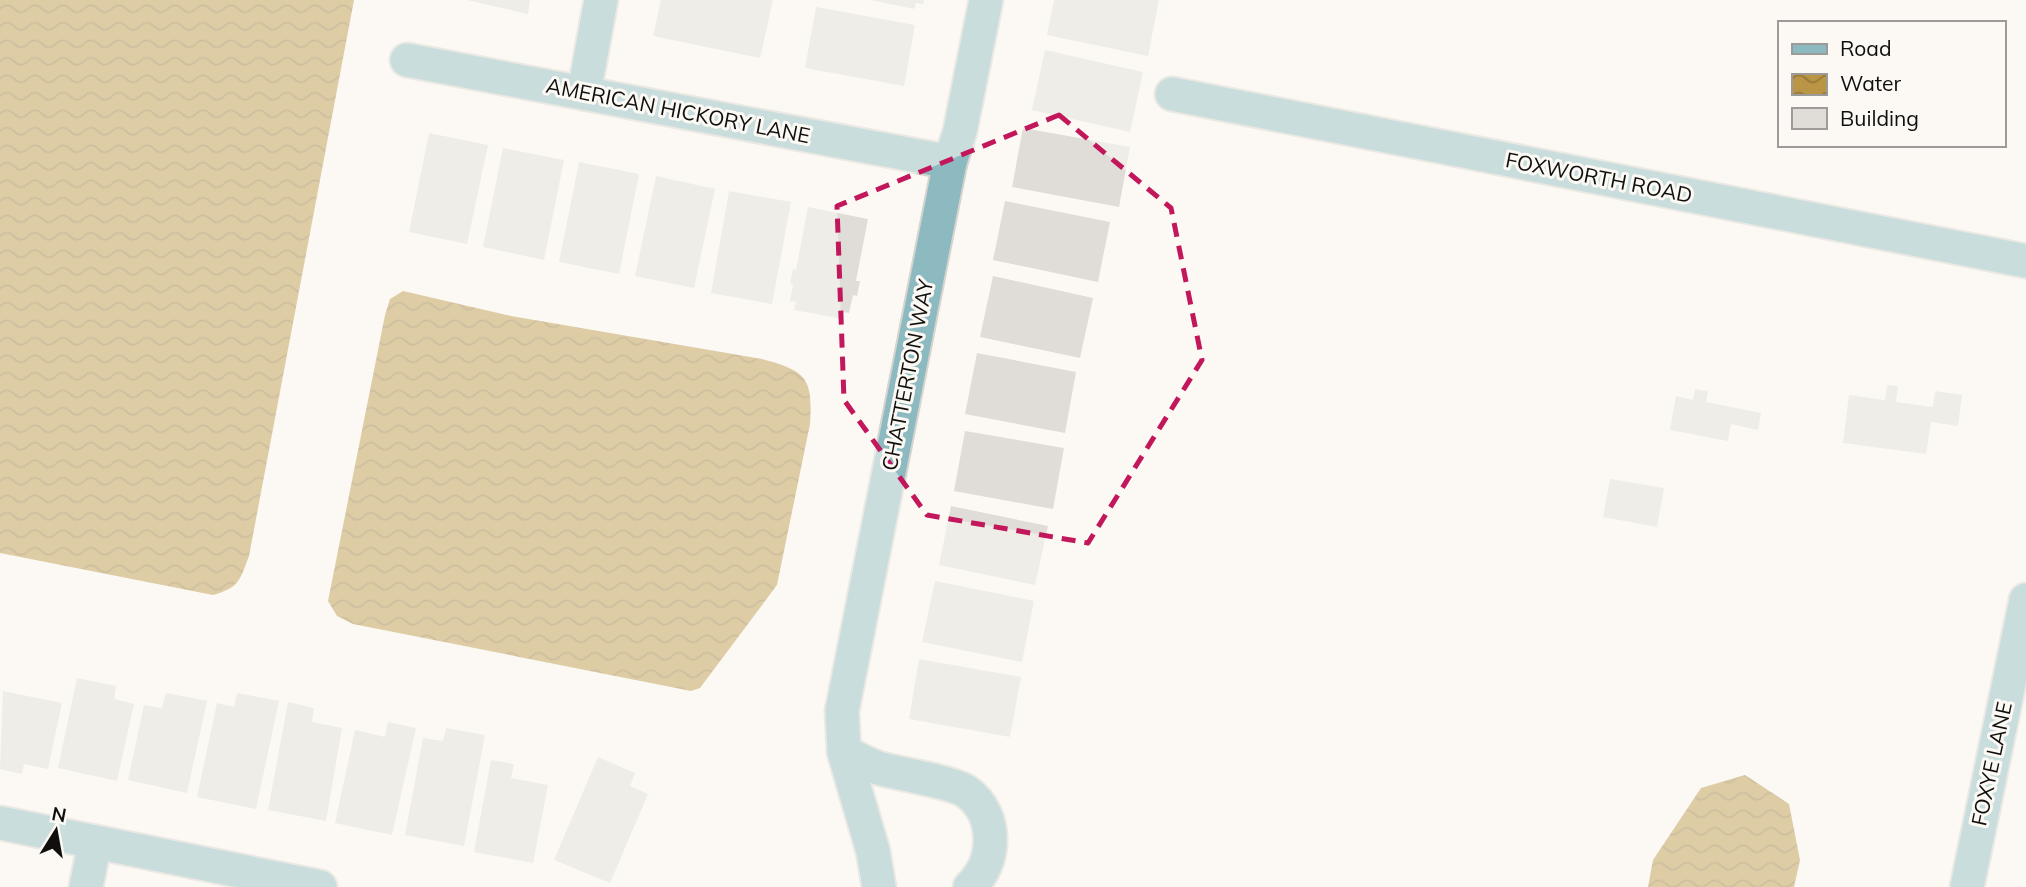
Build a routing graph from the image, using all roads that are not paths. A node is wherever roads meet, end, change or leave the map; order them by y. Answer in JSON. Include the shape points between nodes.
{"nodes":[{"id":1,"x":601,"y":0,"type":"edge"},
{"id":2,"x":986,"y":0,"type":"edge"},
{"id":3,"x":407,"y":60,"type":"dead end"},
{"id":4,"x":584,"y":93,"type":"junction"},
{"id":5,"x":1172,"y":94,"type":"dead end"},
{"id":6,"x":950,"y":162,"type":"junction"},
{"id":7,"x":2026,"y":261,"type":"edge"},
{"id":8,"x":2026,"y":600,"type":"edge"},
{"id":9,"x":844,"y":751,"type":"junction"},
{"id":10,"x":0,"y":823,"type":"edge"},
{"id":11,"x":95,"y":842,"type":"junction"},
{"id":12,"x":881,"y":886,"type":"edge"},
{"id":13,"x":86,"y":887,"type":"edge"},
{"id":14,"x":320,"y":887,"type":"edge"},
{"id":15,"x":970,"y":887,"type":"edge"},
{"id":16,"x":1967,"y":887,"type":"edge"}],
"edges":[{"from":1,"to":4,"type":"street"},
{"from":2,"to":6,"type":"street","name":"CHATTERTON WAY"},
{"from":3,"to":4,"type":"street","name":"AMERICAN HICKORY LANE"},
{"from":4,"to":6,"type":"street","name":"AMERICAN HICKORY LANE"},
{"from":5,"to":7,"type":"street","name":"FOXWORTH ROAD"},
{"from":6,"to":9,"type":"street","name":"CHATTERTON WAY","via":[[842,711]]},
{"from":8,"to":16,"type":"street","name":"FOXYE LANE"},
{"from":9,"to":12,"type":"street","name":"CHATTERTON WAY"},
{"from":9,"to":15,"type":"street","via":[[875,767],[966,791],[982,810],[992,835],[984,870]]},
{"from":10,"to":11,"type":"street"},
{"from":11,"to":13,"type":"street"},
{"from":11,"to":14,"type":"street"}]}
